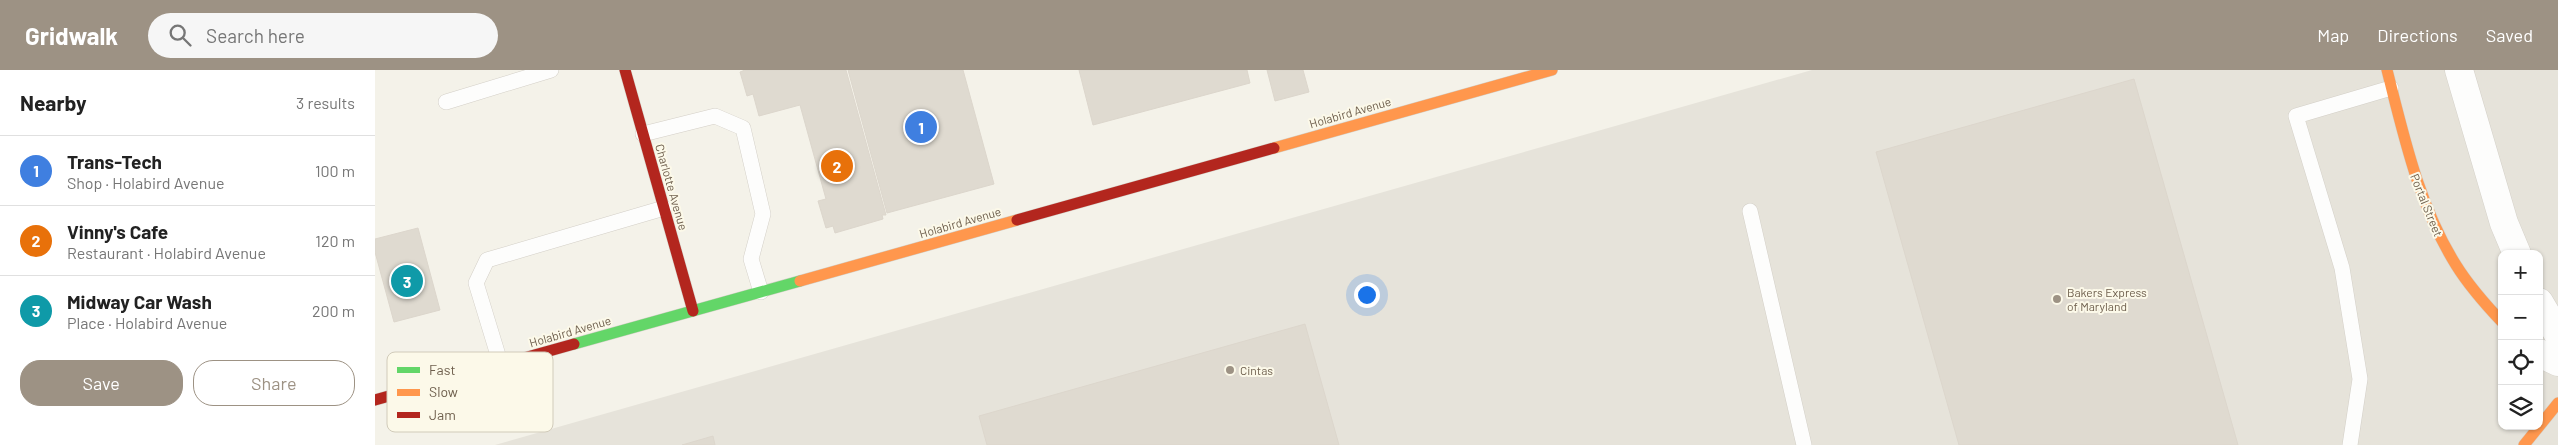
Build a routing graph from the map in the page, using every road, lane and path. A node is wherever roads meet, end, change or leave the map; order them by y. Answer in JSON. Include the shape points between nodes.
{"nodes":[{"id":1,"x":551,"y":70,"type":"edge"},
{"id":2,"x":625,"y":70,"type":"edge"},
{"id":3,"x":1552,"y":70,"type":"edge"},
{"id":4,"x":2387,"y":70,"type":"edge"},
{"id":5,"x":2459,"y":70,"type":"edge"},
{"id":6,"x":1488,"y":79,"type":"edge"},
{"id":7,"x":2391,"y":88,"type":"junction"},
{"id":8,"x":446,"y":102,"type":"dead end"},
{"id":9,"x":643,"y":134,"type":"junction"},
{"id":10,"x":664,"y":208,"type":"junction"},
{"id":11,"x":1750,"y":211,"type":"dead end"},
{"id":12,"x":2515,"y":250,"type":"edge"},
{"id":13,"x":761,"y":292,"type":"junction"},
{"id":14,"x":2543,"y":309,"type":"edge"},
{"id":15,"x":693,"y":311,"type":"junction"},
{"id":16,"x":2498,"y":318,"type":"edge"},
{"id":17,"x":2558,"y":334,"type":"edge"},
{"id":18,"x":497,"y":352,"type":"edge"},
{"id":19,"x":547,"y":352,"type":"edge"},
{"id":20,"x":2543,"y":355,"type":"edge"},
{"id":21,"x":2558,"y":362,"type":"edge"},
{"id":22,"x":2558,"y":403,"type":"edge"},
{"id":23,"x":1804,"y":445,"type":"edge"},
{"id":24,"x":2350,"y":445,"type":"edge"},
{"id":25,"x":2524,"y":445,"type":"edge"}],
"edges":[{"from":1,"to":8,"type":"lane"},
{"from":2,"to":9,"type":"main road","name":"Charlotte Avenue"},
{"from":3,"to":6,"type":"main road","name":"Holabird Avenue"},
{"from":4,"to":7,"type":"main road","name":"Portal Street"},
{"from":5,"to":12,"type":"street","via":[[2504,223]]},
{"from":6,"to":13,"type":"main road","name":"Holabird Avenue"},
{"from":7,"to":16,"type":"main road","name":"Portal Street","via":[[2416,182],[2434,224],[2455,266],[2481,302]]},
{"from":7,"to":24,"type":"lane","via":[[2295,116],[2342,268],[2360,379]]},
{"from":9,"to":10,"type":"main road","name":"Charlotte Avenue"},
{"from":9,"to":13,"type":"lane","via":[[715,116],[743,128],[763,214],[751,259]]},
{"from":10,"to":15,"type":"main road","name":"Charlotte Avenue"},
{"from":10,"to":18,"type":"lane","via":[[487,260],[476,284]]},
{"from":11,"to":23,"type":"lane"},
{"from":13,"to":15,"type":"main road","name":"Holabird Avenue"},
{"from":14,"to":17,"type":"street"},
{"from":15,"to":19,"type":"main road","name":"Holabird Avenue"},
{"from":20,"to":21,"type":"street"},
{"from":22,"to":25,"type":"main road"}]}
